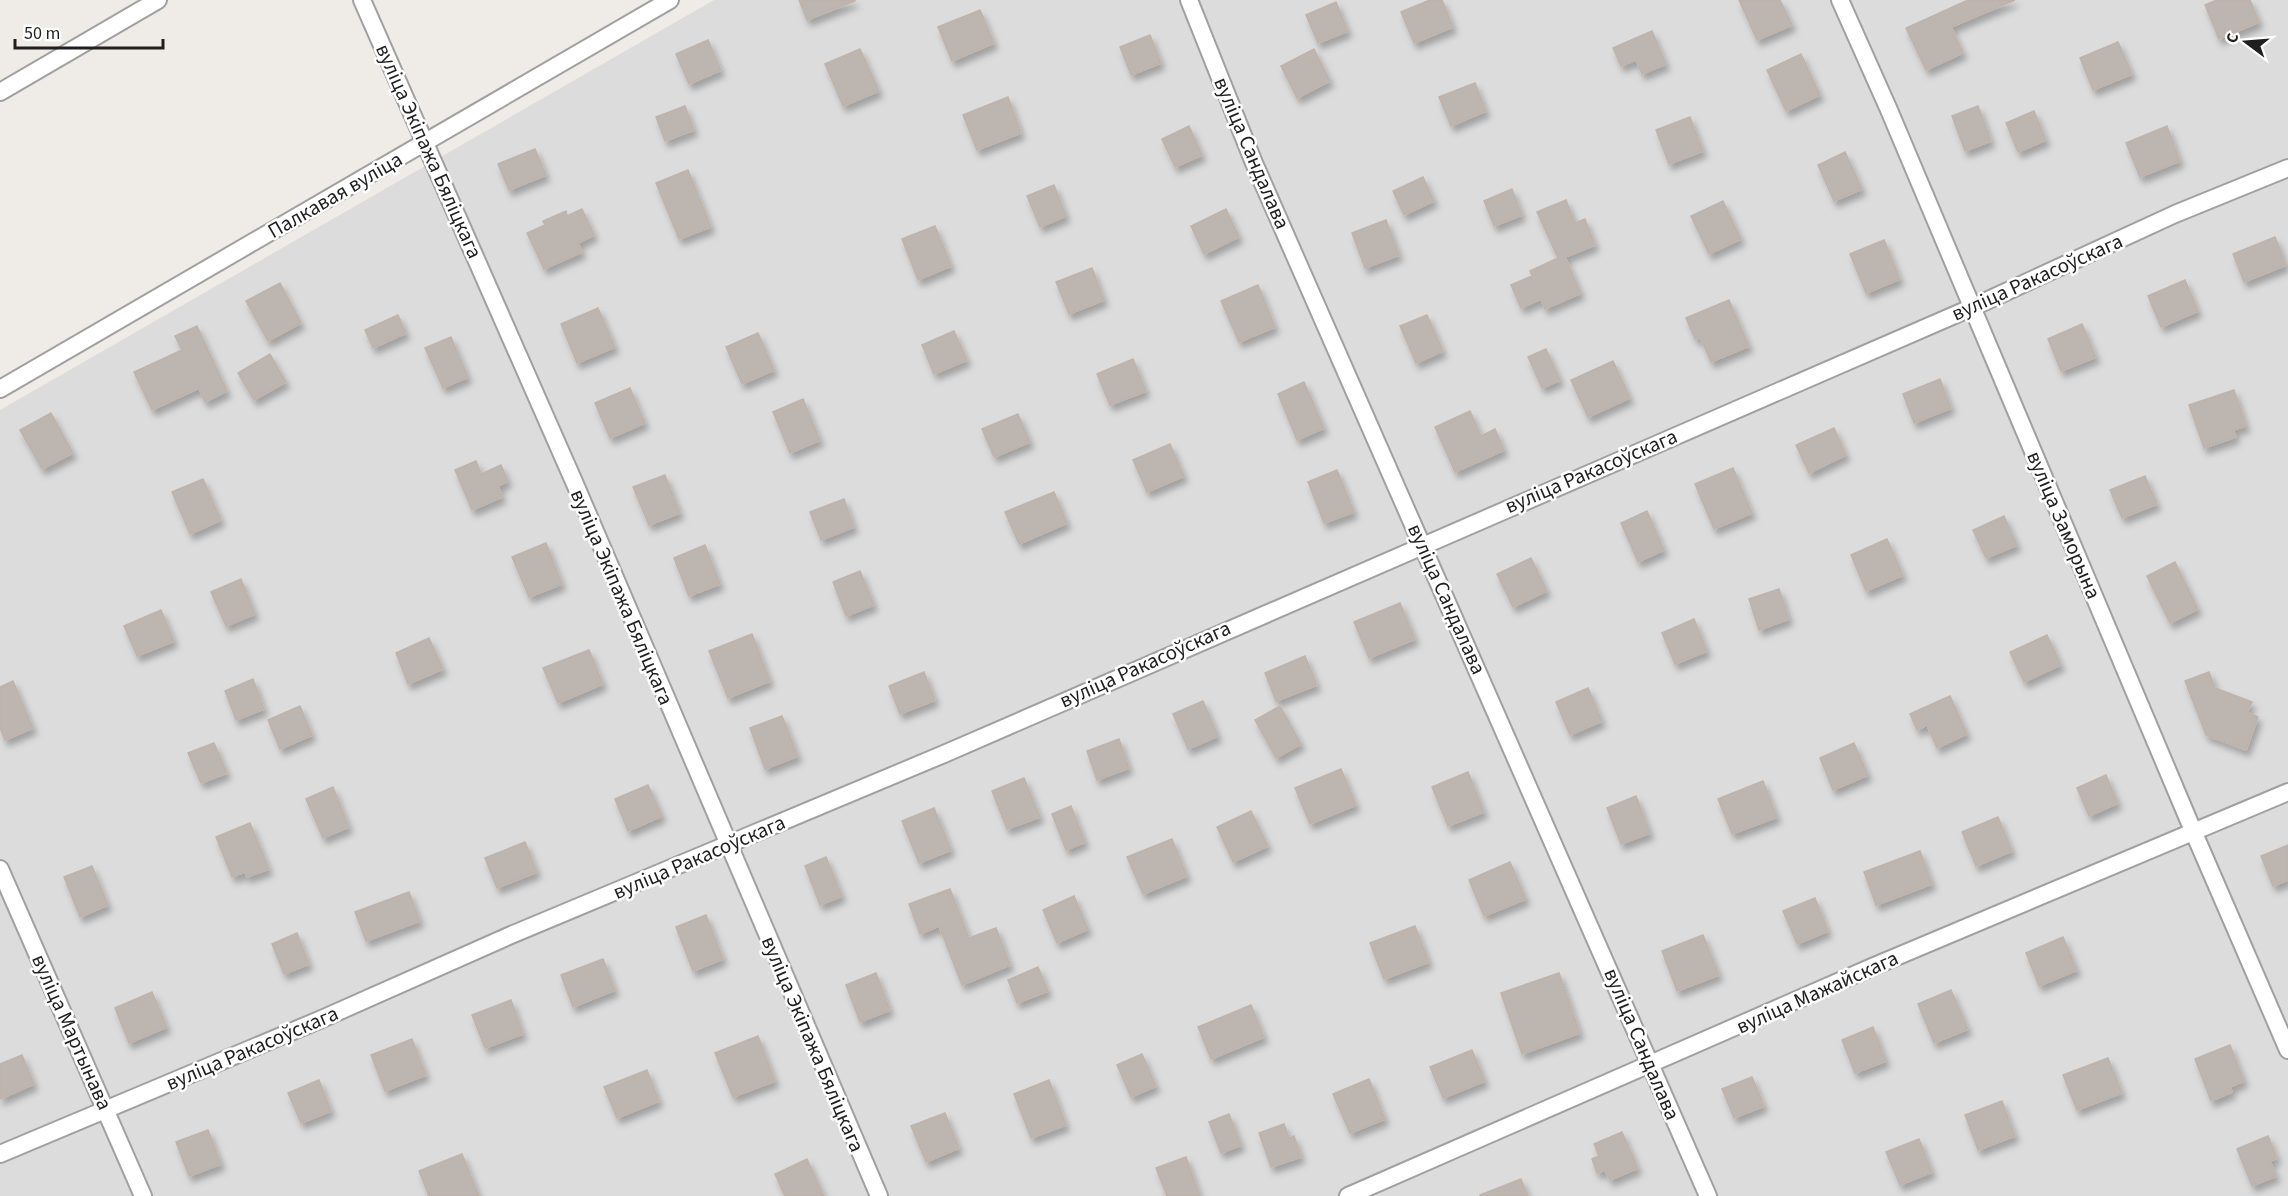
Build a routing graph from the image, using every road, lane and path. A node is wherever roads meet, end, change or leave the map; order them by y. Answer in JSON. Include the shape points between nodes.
{"nodes":[{"id":1,"x":158,"y":0,"type":"edge"},
{"id":2,"x":362,"y":0,"type":"edge"},
{"id":3,"x":670,"y":0,"type":"edge"},
{"id":4,"x":1189,"y":0,"type":"edge"},
{"id":5,"x":1840,"y":0,"type":"edge"},
{"id":6,"x":0,"y":92,"type":"edge"},
{"id":7,"x":425,"y":143,"type":"junction"},
{"id":8,"x":2288,"y":168,"type":"edge"},
{"id":9,"x":1973,"y":307,"type":"junction"},
{"id":10,"x":0,"y":388,"type":"edge"},
{"id":11,"x":1422,"y":544,"type":"junction"},
{"id":12,"x":2288,"y":792,"type":"edge"},
{"id":13,"x":2194,"y":833,"type":"junction"},
{"id":14,"x":727,"y":846,"type":"junction"},
{"id":15,"x":0,"y":869,"type":"edge"},
{"id":16,"x":2288,"y":1050,"type":"edge"},
{"id":17,"x":1652,"y":1064,"type":"junction"},
{"id":18,"x":107,"y":1109,"type":"junction"},
{"id":19,"x":0,"y":1154,"type":"edge"},
{"id":20,"x":143,"y":1196,"type":"edge"},
{"id":21,"x":879,"y":1196,"type":"edge"},
{"id":22,"x":1348,"y":1196,"type":"edge"},
{"id":23,"x":1707,"y":1196,"type":"edge"}],
"edges":[{"from":1,"to":6,"type":"street"},
{"from":2,"to":7,"type":"street","name":"вуліца Экіпажа Бяліцкага"},
{"from":3,"to":7,"type":"street","name":"Палкавая вуліца"},
{"from":4,"to":11,"type":"street","name":"вуліца Сандалава","via":[[1254,163]]},
{"from":5,"to":9,"type":"street","name":"вуліца Заморына"},
{"from":7,"to":10,"type":"street","name":"Палкавая вуліца"},
{"from":7,"to":14,"type":"street","name":"вуліца Экіпажа Бяліцкага","via":[[575,484]]},
{"from":8,"to":9,"type":"street","name":"вуліца Ракасоўскага","via":[[2175,214]]},
{"from":9,"to":11,"type":"street","name":"вуліца Ракасоўскага"},
{"from":9,"to":13,"type":"street","name":"вуліца Заморына"},
{"from":11,"to":14,"type":"street","name":"вуліца Ракасоўскага"},
{"from":11,"to":17,"type":"street","name":"вуліца Сандалава"},
{"from":12,"to":13,"type":"street","name":"вуліца Мажайскага"},
{"from":13,"to":16,"type":"street","name":"вуліца Заморына"},
{"from":13,"to":17,"type":"street","name":"вуліца Мажайскага"},
{"from":14,"to":18,"type":"street","name":"вуліца Ракасоўскага"},
{"from":14,"to":21,"type":"street","name":"вуліца Экіпажа Бяліцкага"},
{"from":15,"to":18,"type":"street","name":"вуліца Мартынава"},
{"from":17,"to":22,"type":"street","name":"вуліца Мажайскага"},
{"from":17,"to":23,"type":"street","name":"вуліца Сандалава"},
{"from":18,"to":19,"type":"street","name":"вуліца Ракасоўскага"},
{"from":18,"to":20,"type":"street","name":"вуліца Мартынава"}]}
